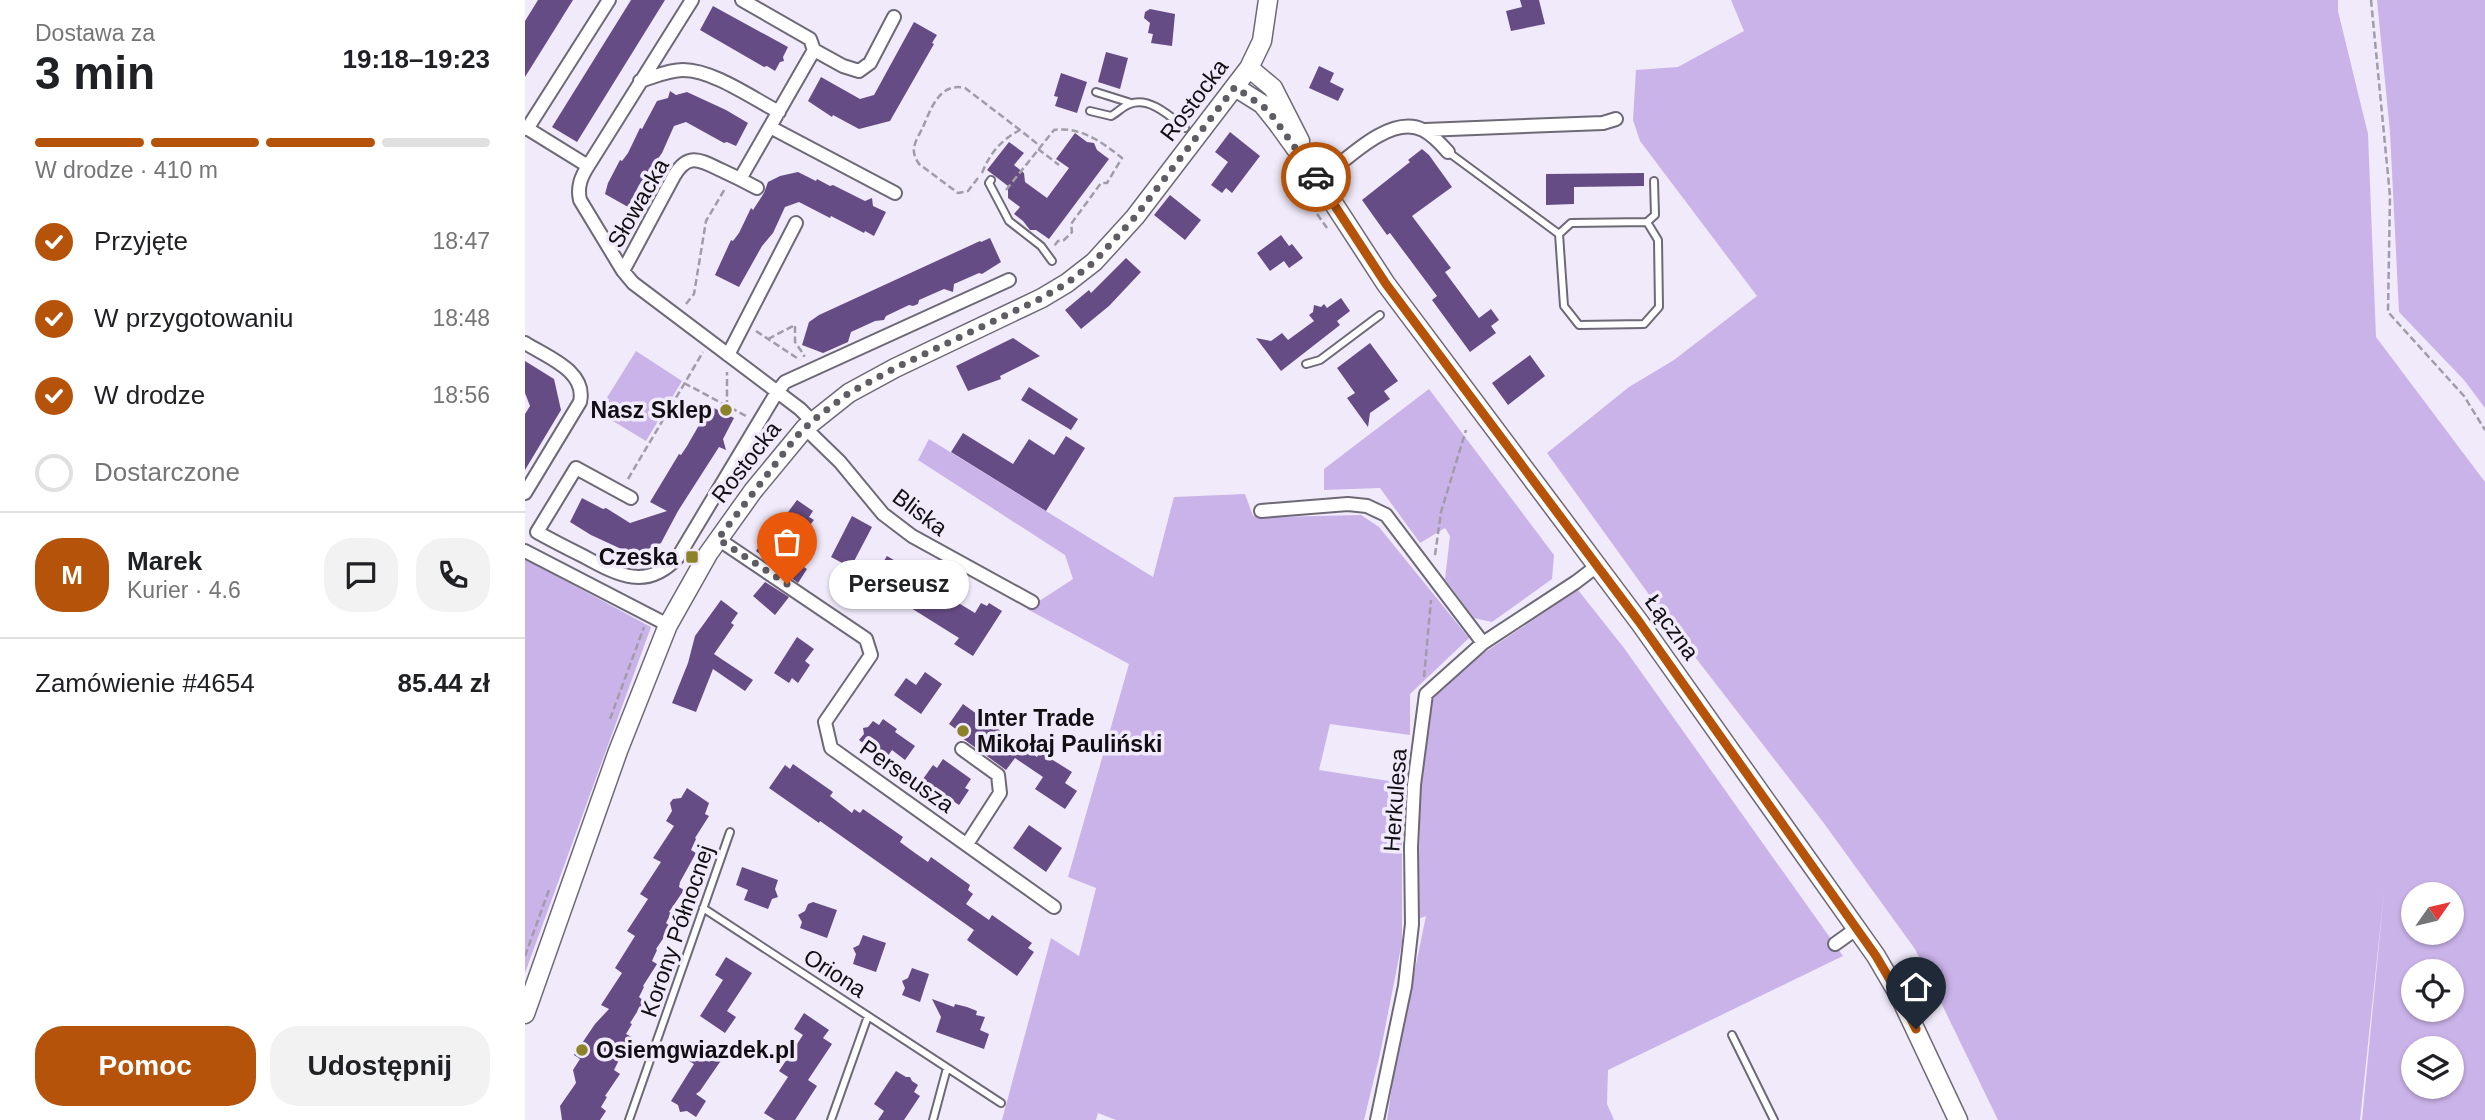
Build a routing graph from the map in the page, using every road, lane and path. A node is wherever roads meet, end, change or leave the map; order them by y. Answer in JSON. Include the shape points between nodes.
{"nodes":[{"id":1,"x":609,"y":0,"type":"edge"},
{"id":2,"x":692,"y":0,"type":"edge"},
{"id":3,"x":742,"y":0,"type":"edge"},
{"id":4,"x":1268,"y":0,"type":"edge"},
{"id":5,"x":2371,"y":0,"type":"edge"},
{"id":6,"x":894,"y":17,"type":"dead end"},
{"id":7,"x":814,"y":50,"type":"junction"},
{"id":8,"x":1249,"y":68,"type":"junction"},
{"id":9,"x":640,"y":81,"type":"junction"},
{"id":10,"x":1235,"y":87,"type":"junction"},
{"id":11,"x":1096,"y":92,"type":"dead end"},
{"id":12,"x":1131,"y":103,"type":"junction"},
{"id":13,"x":779,"y":111,"type":"junction"},
{"id":14,"x":1090,"y":111,"type":"dead end"},
{"id":15,"x":1616,"y":118,"type":"dead end"},
{"id":16,"x":770,"y":127,"type":"junction"},
{"id":17,"x":526,"y":128,"type":"edge"},
{"id":18,"x":1185,"y":128,"type":"dead end"},
{"id":19,"x":1020,"y":130,"type":"junction"},
{"id":20,"x":1425,"y":130,"type":"junction"},
{"id":21,"x":1039,"y":147,"type":"junction"},
{"id":22,"x":1448,"y":152,"type":"joint"},
{"id":23,"x":1059,"y":165,"type":"dead end"},
{"id":24,"x":587,"y":166,"type":"junction"},
{"id":25,"x":1288,"y":166,"type":"dead end"},
{"id":26,"x":737,"y":177,"type":"junction"},
{"id":27,"x":991,"y":180,"type":"dead end"},
{"id":28,"x":1319,"y":181,"type":"junction"},
{"id":29,"x":1654,"y":181,"type":"dead end"},
{"id":30,"x":757,"y":188,"type":"dead end"},
{"id":31,"x":895,"y":192,"type":"dead end"},
{"id":32,"x":998,"y":201,"type":"junction"},
{"id":33,"x":1647,"y":222,"type":"junction"},
{"id":34,"x":796,"y":223,"type":"dead end"},
{"id":35,"x":1330,"y":232,"type":"dead end"},
{"id":36,"x":1559,"y":234,"type":"junction"},
{"id":37,"x":1050,"y":258,"type":"joint"},
{"id":38,"x":623,"y":271,"type":"junction"},
{"id":39,"x":1009,"y":280,"type":"dead end"},
{"id":40,"x":689,"y":300,"type":"dead end"},
{"id":41,"x":1380,"y":315,"type":"dead end"},
{"id":42,"x":744,"y":324,"type":"junction"},
{"id":43,"x":768,"y":339,"type":"junction"},
{"id":44,"x":709,"y":340,"type":"junction"},
{"id":45,"x":525,"y":343,"type":"edge"},
{"id":46,"x":728,"y":355,"type":"junction"},
{"id":47,"x":1306,"y":364,"type":"dead end"},
{"id":48,"x":684,"y":383,"type":"junction"},
{"id":49,"x":777,"y":392,"type":"junction"},
{"id":50,"x":727,"y":407,"type":"junction"},
{"id":51,"x":759,"y":422,"type":"junction"},
{"id":52,"x":809,"y":424,"type":"junction"},
{"id":53,"x":2485,"y":430,"type":"edge"},
{"id":54,"x":525,"y":494,"type":"edge"},
{"id":55,"x":626,"y":495,"type":"joint"},
{"id":56,"x":1261,"y":512,"type":"dead end"},
{"id":57,"x":537,"y":532,"type":"junction"},
{"id":58,"x":718,"y":539,"type":"junction"},
{"id":59,"x":529,"y":555,"type":"edge"},
{"id":60,"x":1597,"y":566,"type":"junction"},
{"id":61,"x":1032,"y":602,"type":"dead end"},
{"id":62,"x":668,"y":625,"type":"junction"},
{"id":63,"x":1483,"y":643,"type":"junction"},
{"id":64,"x":962,"y":750,"type":"dead end"},
{"id":65,"x":730,"y":832,"type":"dead end"},
{"id":66,"x":967,"y":844,"type":"junction"},
{"id":67,"x":1054,"y":907,"type":"dead end"},
{"id":68,"x":703,"y":908,"type":"junction"},
{"id":69,"x":1856,"y":929,"type":"junction"},
{"id":70,"x":1835,"y":944,"type":"dead end"},
{"id":71,"x":525,"y":1014,"type":"edge"},
{"id":72,"x":868,"y":1016,"type":"junction"},
{"id":73,"x":1732,"y":1035,"type":"dead end"},
{"id":74,"x":947,"y":1068,"type":"junction"},
{"id":75,"x":1002,"y":1103,"type":"dead end"},
{"id":76,"x":629,"y":1120,"type":"edge"},
{"id":77,"x":831,"y":1120,"type":"edge"},
{"id":78,"x":933,"y":1120,"type":"edge"},
{"id":79,"x":1377,"y":1120,"type":"edge"},
{"id":80,"x":1774,"y":1120,"type":"edge"},
{"id":81,"x":1958,"y":1120,"type":"edge"}],
"edges":[{"from":1,"to":17,"type":"street"},
{"from":2,"to":9,"type":"street","name":"Słowacka"},
{"from":3,"to":7,"type":"street","via":[[810,39]]},
{"from":4,"to":8,"type":"street","name":"Rostocka","via":[[1262,41]]},
{"from":5,"to":53,"type":"path","via":[[2389,196],[2388,312],[2464,396]]},
{"from":6,"to":7,"type":"street","via":[[870,63],[859,71]]},
{"from":7,"to":13,"type":"street"},
{"from":8,"to":10,"type":"street","name":"Rostocka"},
{"from":8,"to":28,"type":"street","name":"Łączna","via":[[1278,95]]},
{"from":9,"to":13,"type":"street","via":[[672,71],[692,71]]},
{"from":9,"to":24,"type":"street","name":"Słowacka"},
{"from":10,"to":28,"type":"street","name":"Łączna","via":[[1268,110]]},
{"from":10,"to":52,"type":"street","name":"Rostocka","via":[[1130,223],[1078,275],[1042,298],[862,385]]},
{"from":11,"to":12,"type":"lane"},
{"from":12,"to":14,"type":"lane","via":[[1111,116]]},
{"from":12,"to":18,"type":"lane","via":[[1154,106]]},
{"from":13,"to":16,"type":"street"},
{"from":15,"to":20,"type":"street","via":[[1602,123]]},
{"from":16,"to":26,"type":"street"},
{"from":16,"to":31,"type":"street"},
{"from":17,"to":24,"type":"street"},
{"from":19,"to":19,"type":"path","via":[[971,92],[954,87],[940,94],[932,107],[914,153],[919,164],[963,194],[1000,143]]},
{"from":19,"to":21,"type":"path"},
{"from":20,"to":22,"type":"street"},
{"from":20,"to":28,"type":"street","via":[[1405,126],[1386,131]]},
{"from":21,"to":23,"type":"path"},
{"from":21,"to":32,"type":"path"},
{"from":21,"to":37,"type":"path","via":[[1054,130],[1069,128],[1100,141],[1122,158],[1071,224],[1072,232],[1058,240]]},
{"from":22,"to":36,"type":"lane"},
{"from":24,"to":38,"type":"street","name":"Słowacka","via":[[578,192],[580,200]]},
{"from":25,"to":35,"type":"path"},
{"from":26,"to":30,"type":"street","name":"Słowacka"},
{"from":26,"to":38,"type":"street","name":"Słowacka","via":[[699,159],[680,166]]},
{"from":26,"to":40,"type":"path","via":[[706,220],[694,294]]},
{"from":27,"to":32,"type":"lane"},
{"from":28,"to":60,"type":"street","name":"Łączna","via":[[1386,284]]},
{"from":29,"to":33,"type":"lane","via":[[1655,215]]},
{"from":32,"to":37,"type":"lane","via":[[1009,221]]},
{"from":33,"to":36,"type":"lane","via":[[1571,223]]},
{"from":33,"to":36,"type":"lane","via":[[1658,240],[1659,307],[1644,324],[1579,326],[1564,306]]},
{"from":34,"to":42,"type":"street"},
{"from":38,"to":44,"type":"street","name":"Słowacka"},
{"from":39,"to":49,"type":"street","via":[[790,379]]},
{"from":41,"to":47,"type":"lane","via":[[1320,360]]},
{"from":42,"to":43,"type":"path"},
{"from":42,"to":46,"type":"street"},
{"from":43,"to":43,"type":"path","via":[[780,346],[802,361],[795,325]]},
{"from":44,"to":46,"type":"street","name":"Słowacka"},
{"from":44,"to":48,"type":"path"},
{"from":45,"to":54,"type":"street","via":[[570,371],[582,394]]},
{"from":46,"to":49,"type":"street","name":"Słowacka"},
{"from":46,"to":50,"type":"path"},
{"from":48,"to":50,"type":"path"},
{"from":48,"to":55,"type":"path"},
{"from":49,"to":51,"type":"street"},
{"from":49,"to":52,"type":"street","name":"Słowacka"},
{"from":50,"to":51,"type":"path"},
{"from":51,"to":57,"type":"street","via":[[678,557],[657,573],[638,578],[618,575]]},
{"from":52,"to":58,"type":"street","name":"Rostocka"},
{"from":52,"to":61,"type":"street","name":"Bliska","via":[[883,514],[912,536]]},
{"from":55,"to":57,"type":"street","via":[[576,468]]},
{"from":56,"to":63,"type":"street","via":[[1348,504],[1386,515]]},
{"from":57,"to":59,"type":"street"},
{"from":58,"to":62,"type":"street","name":"Rostocka"},
{"from":58,"to":66,"type":"street","name":"Perseusza","via":[[866,639],[871,655],[825,722],[831,748]]},
{"from":59,"to":62,"type":"street","via":[[646,619]]},
{"from":60,"to":63,"type":"street","name":"Herkulesa"},
{"from":60,"to":69,"type":"street","name":"Łączna"},
{"from":62,"to":71,"type":"street","name":"Rostocka"},
{"from":63,"to":79,"type":"street","name":"Herkulesa","via":[[1426,694],[1414,786],[1411,936]]},
{"from":64,"to":66,"type":"street","name":"Perseusza","via":[[998,775],[1000,793]]},
{"from":65,"to":68,"type":"lane","name":"Korony Północnej"},
{"from":66,"to":67,"type":"street","name":"Perseusza"},
{"from":68,"to":72,"type":"lane","name":"Oriona"},
{"from":68,"to":76,"type":"lane","name":"Korony Północnej"},
{"from":69,"to":70,"type":"street"},
{"from":69,"to":81,"type":"street","name":"Łączna","via":[[1900,997]]},
{"from":72,"to":74,"type":"lane","name":"Oriona"},
{"from":72,"to":77,"type":"lane"},
{"from":73,"to":80,"type":"lane"},
{"from":74,"to":75,"type":"lane","name":"Oriona"},
{"from":74,"to":78,"type":"lane"}]}
